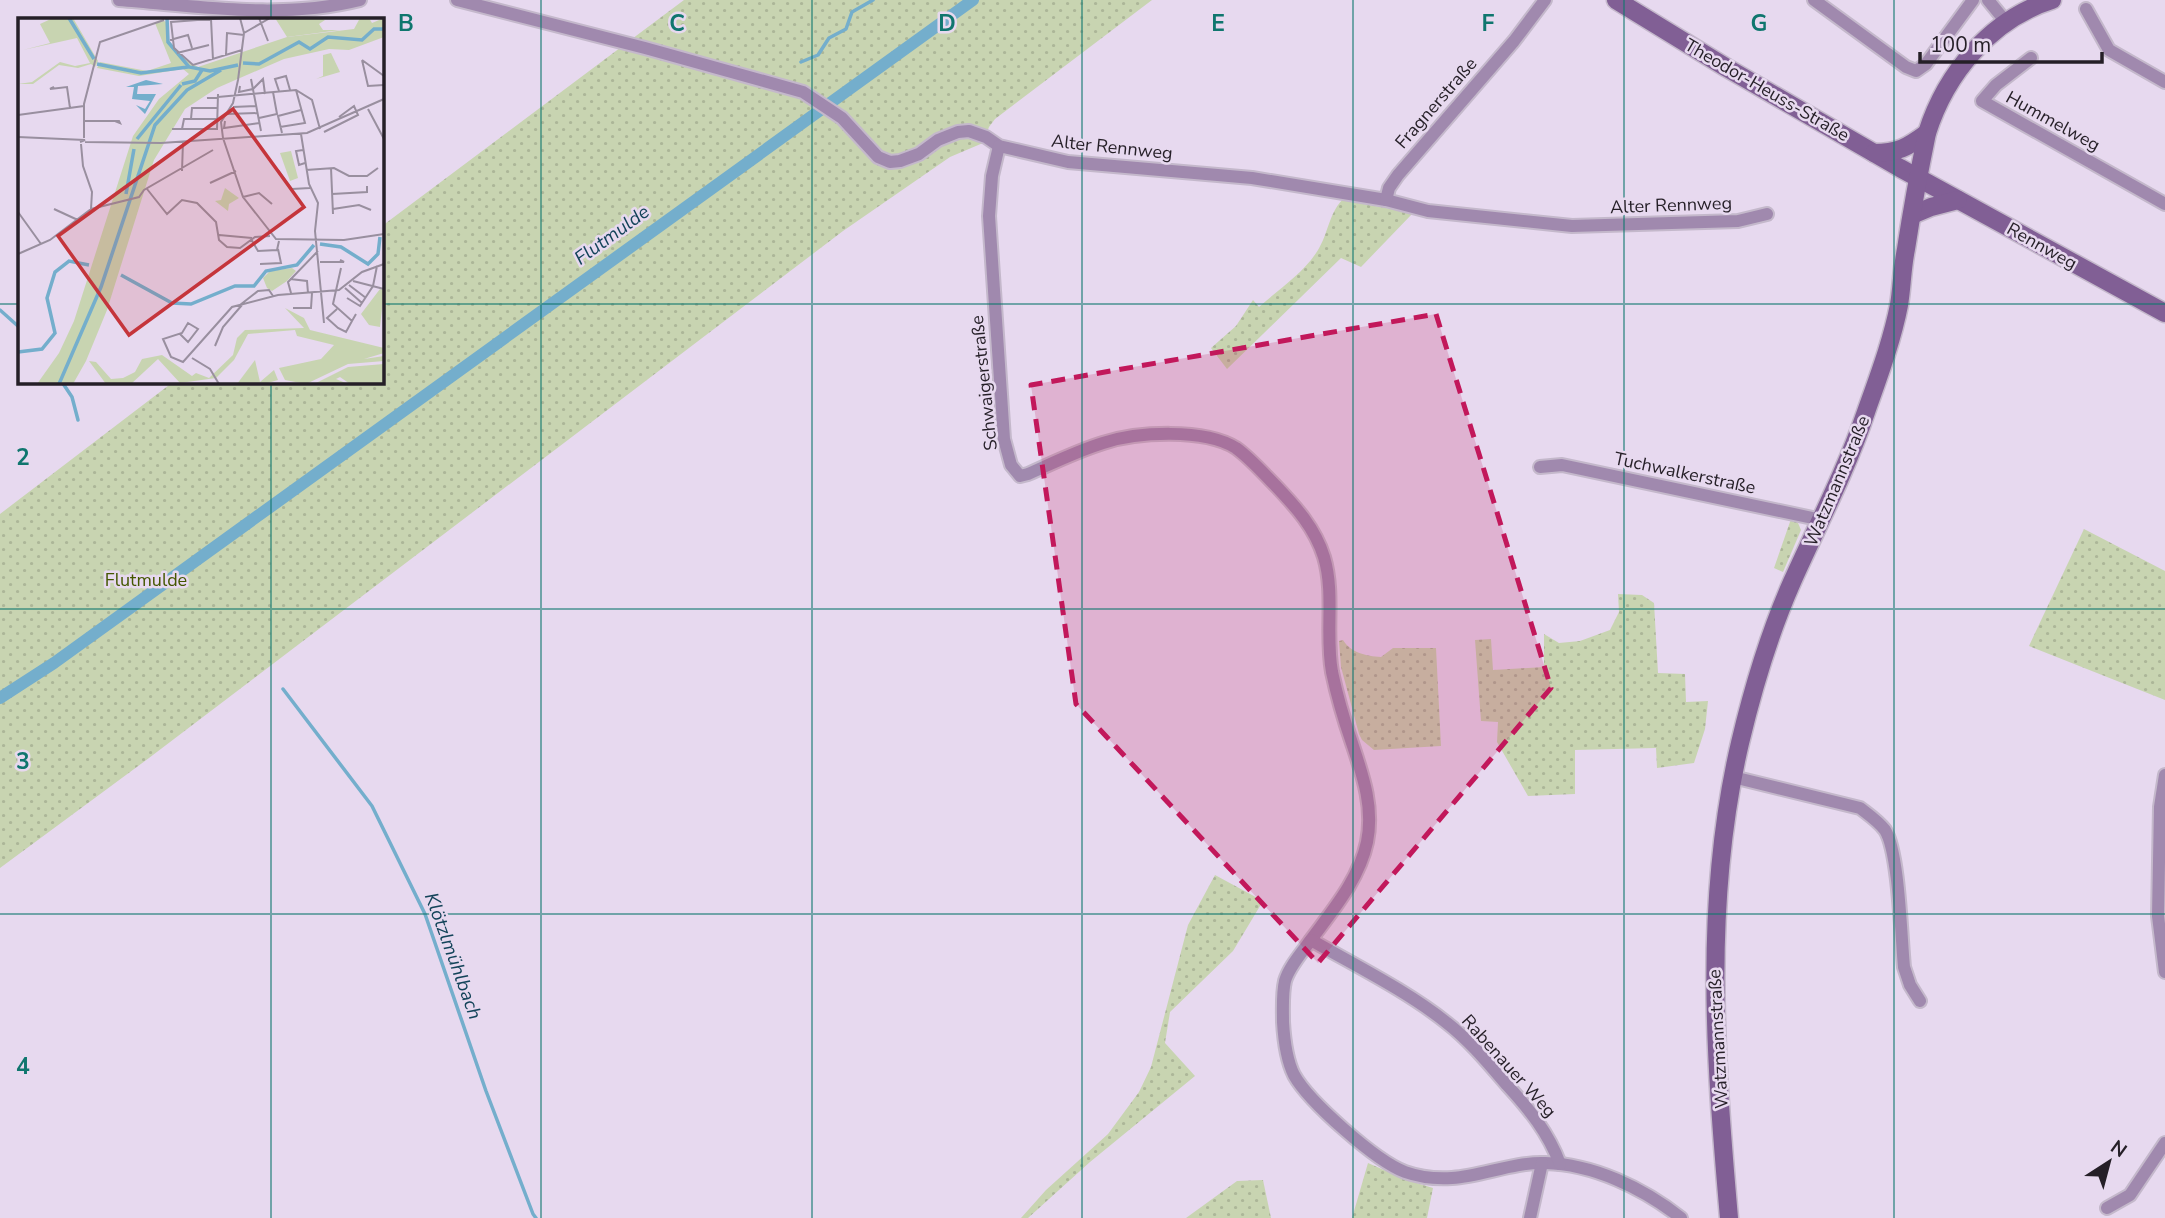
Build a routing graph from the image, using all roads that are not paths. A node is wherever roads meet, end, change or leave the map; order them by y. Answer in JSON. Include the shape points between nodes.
{"nodes":[{"id":1,"x":119,"y":0,"type":"edge"},
{"id":2,"x":360,"y":0,"type":"edge"},
{"id":3,"x":457,"y":0,"type":"edge"},
{"id":4,"x":1545,"y":0,"type":"edge"},
{"id":5,"x":1616,"y":0,"type":"edge"},
{"id":6,"x":1814,"y":0,"type":"edge"},
{"id":7,"x":1973,"y":0,"type":"edge"},
{"id":8,"x":1988,"y":0,"type":"edge"},
{"id":9,"x":2052,"y":0,"type":"edge"},
{"id":10,"x":266,"y":6,"type":"edge"},
{"id":11,"x":2086,"y":9,"type":"dead end"},
{"id":12,"x":2006,"y":22,"type":"junction"},
{"id":13,"x":2031,"y":58,"type":"dead end"},
{"id":14,"x":2165,"y":82,"type":"edge"},
{"id":15,"x":1927,"y":133,"type":"junction"},
{"id":16,"x":999,"y":146,"type":"junction"},
{"id":17,"x":1874,"y":153,"type":"junction"},
{"id":18,"x":1920,"y":179,"type":"junction"},
{"id":19,"x":1386,"y":200,"type":"junction"},
{"id":20,"x":1958,"y":200,"type":"junction"},
{"id":21,"x":2165,"y":204,"type":"edge"},
{"id":22,"x":1767,"y":214,"type":"dead end"},
{"id":23,"x":1912,"y":215,"type":"junction"},
{"id":24,"x":2165,"y":313,"type":"edge"},
{"id":25,"x":1540,"y":467,"type":"dead end"},
{"id":26,"x":1822,"y":520,"type":"junction"},
{"id":27,"x":2165,"y":775,"type":"edge"},
{"id":28,"x":1733,"y":777,"type":"junction"},
{"id":29,"x":2162,"y":853,"type":"edge"},
{"id":30,"x":1311,"y":940,"type":"junction"},
{"id":31,"x":2165,"y":972,"type":"edge"},
{"id":32,"x":1920,"y":1001,"type":"dead end"},
{"id":33,"x":2165,"y":1143,"type":"edge"},
{"id":34,"x":1542,"y":1163,"type":"junction"},
{"id":35,"x":1560,"y":1164,"type":"junction"},
{"id":36,"x":2107,"y":1208,"type":"dead end"},
{"id":37,"x":1530,"y":1218,"type":"edge"},
{"id":38,"x":1681,"y":1218,"type":"edge"},
{"id":39,"x":1729,"y":1218,"type":"edge"}],
"edges":[{"from":1,"to":10,"type":"street"},
{"from":2,"to":10,"type":"street","via":[[338,6]]},
{"from":3,"to":16,"type":"street","name":"Alter Rennweg","via":[[803,92],[842,118],[878,157],[890,162],[919,154],[938,139],[958,132],[978,134]]},
{"from":4,"to":19,"type":"street","name":"Fragnerstraße","via":[[1398,175]]},
{"from":5,"to":17,"type":"street","name":"Theodor-Heuss-Straße"},
{"from":6,"to":7,"type":"street","via":[[1916,71]]},
{"from":8,"to":12,"type":"street"},
{"from":9,"to":12,"type":"street","name":"Watzmannstraße"},
{"from":11,"to":14,"type":"street","via":[[2109,50]]},
{"from":12,"to":15,"type":"street","name":"Watzmannstraße","via":[[1960,69],[1943,94]]},
{"from":13,"to":21,"type":"street","name":"Hummelweg","via":[[1982,102]]},
{"from":15,"to":17,"type":"street","via":[[1904,148]]},
{"from":15,"to":18,"type":"street","name":"Watzmannstraße"},
{"from":16,"to":19,"type":"street","name":"Alter Rennweg","via":[[1068,162],[1252,178]]},
{"from":16,"to":30,"type":"street","name":"Schwaigerstraße","via":[[989,216],[1004,439],[1011,465],[1020,476],[1106,442],[1128,438],[1187,435],[1216,439],[1245,456],[1298,510],[1324,556],[1331,667],[1366,786],[1369,819],[1367,841],[1352,880]]},
{"from":17,"to":18,"type":"street","name":"Theodor-Heuss-Straße"},
{"from":18,"to":20,"type":"street","name":"Rennweg"},
{"from":18,"to":23,"type":"street","name":"Watzmannstraße"},
{"from":19,"to":22,"type":"street","name":"Alter Rennweg","via":[[1429,211],[1572,226],[1738,221]]},
{"from":20,"to":23,"type":"street"},
{"from":20,"to":24,"type":"street","name":"Rennweg"},
{"from":23,"to":26,"type":"street","name":"Watzmannstraße","via":[[1899,305],[1887,348]]},
{"from":25,"to":26,"type":"street","name":"Tuchwalkerstraße","via":[[1562,465]]},
{"from":26,"to":28,"type":"street","name":"Watzmannstraße","via":[[1770,637]]},
{"from":27,"to":29,"type":"street","via":[[2160,807]]},
{"from":28,"to":32,"type":"street","via":[[1860,808],[1886,832],[1893,850],[1904,967]]},
{"from":28,"to":39,"type":"street","name":"Watzmannstraße","via":[[1720,871],[1714,970]]},
{"from":29,"to":31,"type":"street","via":[[2158,916]]},
{"from":30,"to":34,"type":"street","name":"Schwaigerstraße","via":[[1285,981],[1284,1041],[1297,1079],[1335,1120],[1381,1159],[1421,1176],[1454,1178]]},
{"from":30,"to":35,"type":"street","name":"Rabenauer Weg","via":[[1417,1002],[1464,1037],[1536,1119]]},
{"from":33,"to":36,"type":"street","via":[[2130,1195]]},
{"from":34,"to":35,"type":"street","name":"Schwaigerstraße"},
{"from":34,"to":37,"type":"street"},
{"from":35,"to":38,"type":"street","name":"Schwaigerstraße","via":[[1633,1187]]}]}
